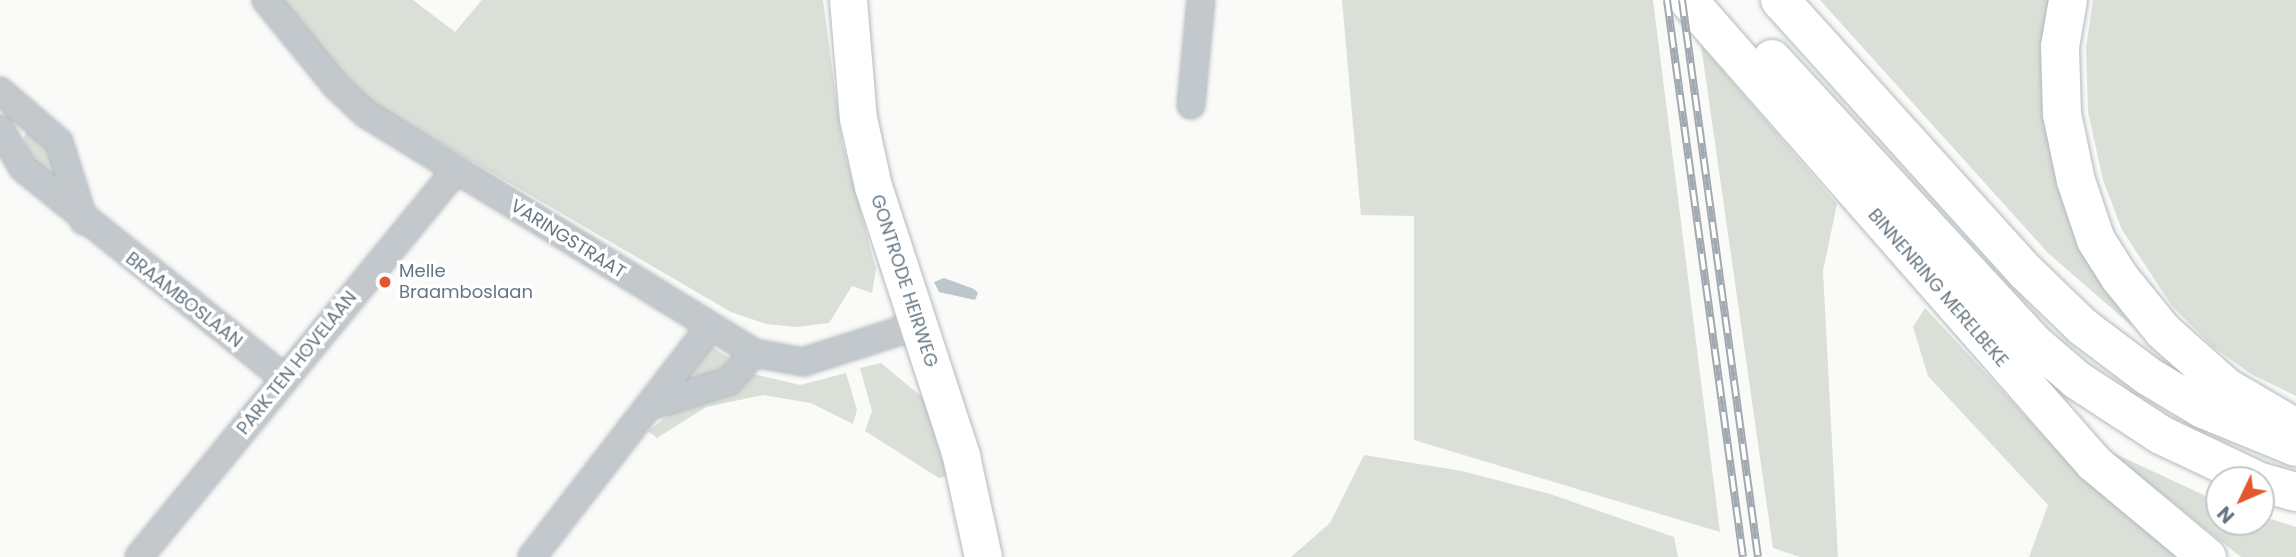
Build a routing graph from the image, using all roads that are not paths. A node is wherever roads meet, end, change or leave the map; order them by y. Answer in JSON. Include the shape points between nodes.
{"nodes":[{"id":1,"x":266,"y":0,"type":"edge"},
{"id":2,"x":848,"y":0,"type":"edge"},
{"id":3,"x":1201,"y":0,"type":"edge"},
{"id":4,"x":1688,"y":0,"type":"edge"},
{"id":5,"x":1719,"y":0,"type":"edge"},
{"id":6,"x":1780,"y":0,"type":"edge"},
{"id":7,"x":2068,"y":0,"type":"edge"},
{"id":8,"x":0,"y":91,"type":"edge"},
{"id":9,"x":1191,"y":105,"type":"dead end"},
{"id":10,"x":0,"y":129,"type":"edge"},
{"id":11,"x":456,"y":170,"type":"junction"},
{"id":12,"x":84,"y":221,"type":"junction"},
{"id":13,"x":915,"y":321,"type":"junction"},
{"id":14,"x":710,"y":327,"type":"junction"},
{"id":15,"x":754,"y":353,"type":"junction"},
{"id":16,"x":285,"y":379,"type":"junction"},
{"id":17,"x":654,"y":405,"type":"junction"},
{"id":18,"x":2296,"y":429,"type":"edge"},
{"id":19,"x":2296,"y":447,"type":"edge"},
{"id":20,"x":2226,"y":466,"type":"edge"},
{"id":21,"x":2275,"y":486,"type":"edge"},
{"id":22,"x":2296,"y":492,"type":"edge"},
{"id":23,"x":554,"y":531,"type":"junction"},
{"id":24,"x":139,"y":557,"type":"edge"},
{"id":25,"x":532,"y":557,"type":"edge"},
{"id":26,"x":560,"y":557,"type":"edge"},
{"id":27,"x":984,"y":557,"type":"edge"},
{"id":28,"x":2207,"y":557,"type":"edge"}],
"edges":[{"from":1,"to":11,"type":"street","name":"VARINGSTRAAT","via":[[337,87],[366,114]]},
{"from":2,"to":13,"type":"street","name":"GONTRODE HEIRWEG","via":[[858,118],[873,186]]},
{"from":3,"to":9,"type":"street"},
{"from":4,"to":28,"type":"highway","name":"BINNENRING MERELBEKE","via":[[2094,463]]},
{"from":5,"to":20,"type":"highway","via":[[2035,344],[2077,380],[2161,435]]},
{"from":6,"to":19,"type":"highway","via":[[2026,272],[2083,327],[2148,376],[2203,409]]},
{"from":7,"to":18,"type":"highway","via":[[2060,47],[2062,114],[2076,181],[2096,240],[2151,316],[2202,367]]},
{"from":8,"to":12,"type":"street","via":[[59,142]]},
{"from":10,"to":12,"type":"street","name":"BRAAMBOSLAAN","via":[[23,169]]},
{"from":11,"to":14,"type":"street","name":"VARINGSTRAAT"},
{"from":11,"to":16,"type":"street","name":"PARK TEN HOVELAAN"},
{"from":12,"to":16,"type":"street","name":"BRAAMBOSLAAN"},
{"from":13,"to":15,"type":"street","name":"VARINGSTRAAT","via":[[897,332],[803,362]]},
{"from":13,"to":27,"type":"street","name":"GONTRODE HEIRWEG","via":[[961,456]]},
{"from":14,"to":15,"type":"street","name":"VARINGSTRAAT"},
{"from":14,"to":17,"type":"street"},
{"from":15,"to":17,"type":"street","via":[[729,381]]},
{"from":16,"to":24,"type":"street","name":"PARK TEN HOVELAAN"},
{"from":17,"to":23,"type":"street"},
{"from":21,"to":22,"type":"highway"},
{"from":23,"to":25,"type":"street"},
{"from":23,"to":26,"type":"street"}]}
